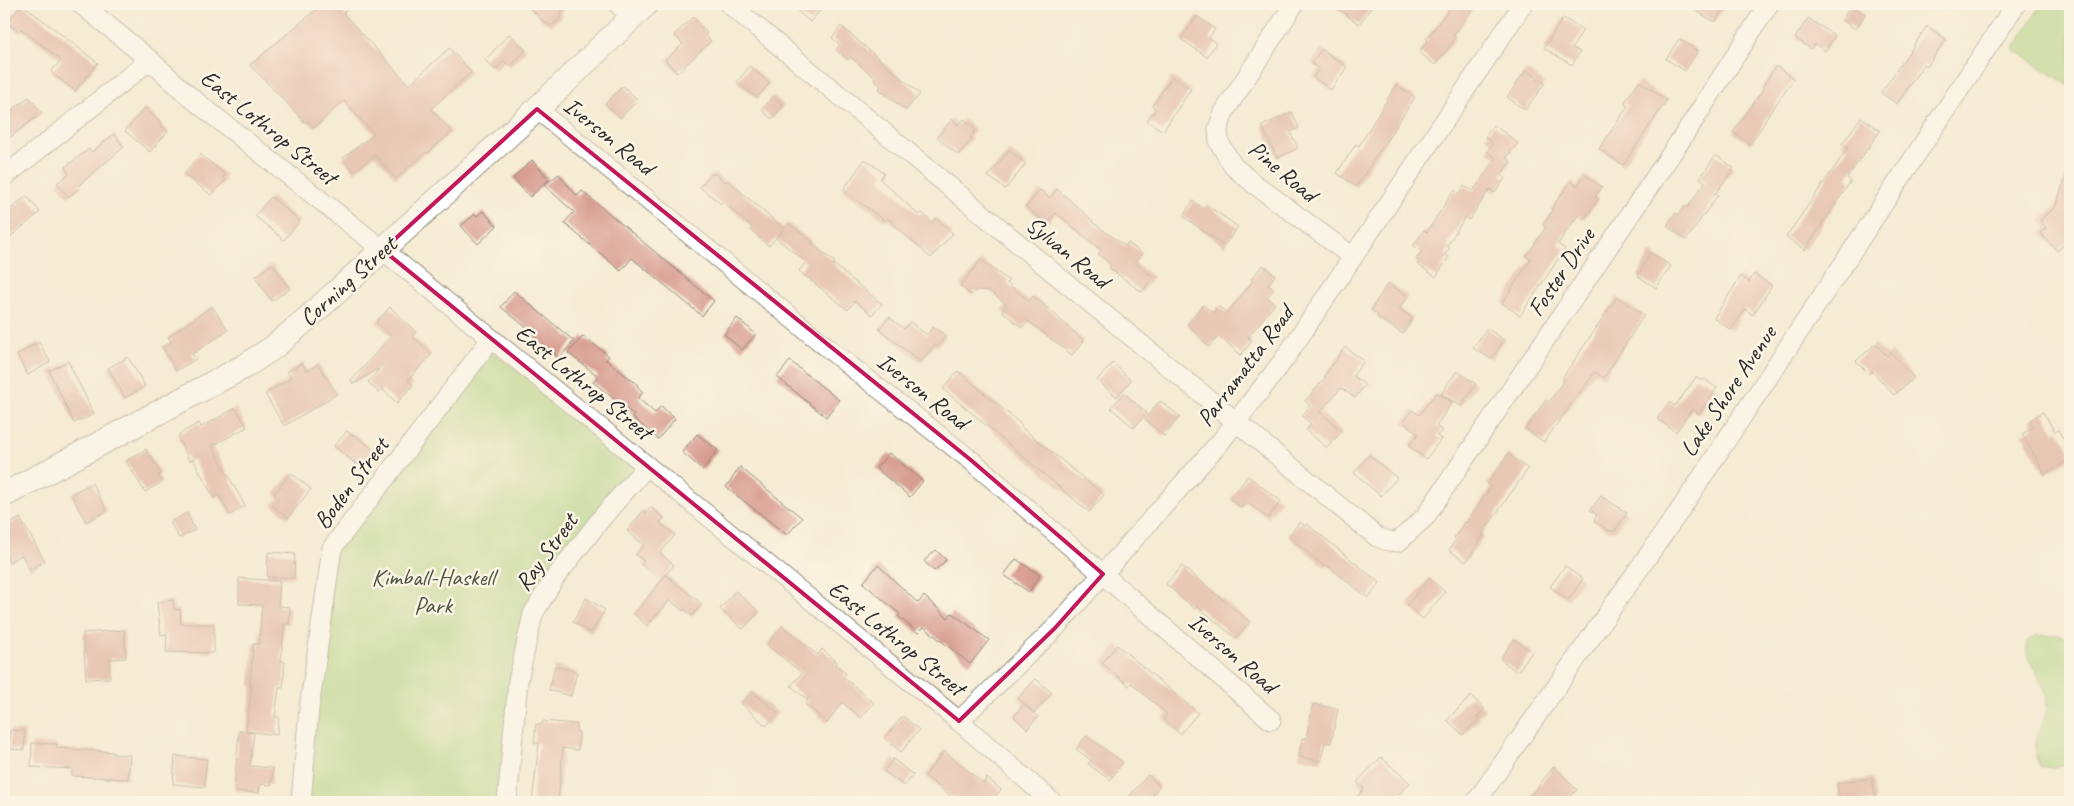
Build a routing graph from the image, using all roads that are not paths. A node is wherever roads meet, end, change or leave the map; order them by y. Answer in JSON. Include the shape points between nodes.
{"nodes":[{"id":1,"x":81,"y":4,"type":"edge"},
{"id":2,"x":729,"y":4,"type":"edge"},
{"id":3,"x":1294,"y":4,"type":"edge"},
{"id":4,"x":1523,"y":4,"type":"edge"},
{"id":5,"x":1770,"y":4,"type":"edge"},
{"id":6,"x":2016,"y":4,"type":"edge"},
{"id":7,"x":632,"y":8,"type":"edge"},
{"id":8,"x":150,"y":60,"type":"junction"},
{"id":9,"x":536,"y":109,"type":"junction"},
{"id":10,"x":4,"y":177,"type":"edge"},
{"id":11,"x":383,"y":250,"type":"junction"},
{"id":12,"x":1353,"y":257,"type":"junction"},
{"id":13,"x":491,"y":339,"type":"junction"},
{"id":14,"x":1236,"y":421,"type":"junction"},
{"id":15,"x":647,"y":466,"type":"junction"},
{"id":16,"x":4,"y":496,"type":"edge"},
{"id":17,"x":1377,"y":537,"type":"joint"},
{"id":18,"x":1103,"y":574,"type":"junction"},
{"id":19,"x":1271,"y":720,"type":"dead end"},
{"id":20,"x":959,"y":721,"type":"junction"},
{"id":21,"x":301,"y":802,"type":"edge"},
{"id":22,"x":507,"y":802,"type":"edge"},
{"id":23,"x":1052,"y":802,"type":"edge"},
{"id":24,"x":1476,"y":802,"type":"edge"}],
"edges":[{"from":1,"to":8,"type":"street","name":"East Lothrop Street"},
{"from":2,"to":14,"type":"street","name":"Sylvan Road"},
{"from":3,"to":12,"type":"street","name":"Pine Road","via":[[1224,112],[1218,129],[1219,142],[1233,166]]},
{"from":4,"to":12,"type":"street","name":"Parramatta Road"},
{"from":5,"to":17,"type":"street","name":"Foster Drive","via":[[1425,517],[1398,542]]},
{"from":6,"to":24,"type":"street","name":"Lake Shore Avenue","via":[[1680,510]]},
{"from":7,"to":9,"type":"street","name":"Corning Street"},
{"from":8,"to":10,"type":"street"},
{"from":8,"to":11,"type":"street","name":"East Lothrop Street","via":[[189,96]]},
{"from":9,"to":11,"type":"street","name":"Corning Street"},
{"from":9,"to":18,"type":"street","name":"Iverson Road","via":[[845,362],[972,461]]},
{"from":11,"to":13,"type":"street","name":"East Lothrop Street"},
{"from":11,"to":16,"type":"street","name":"Corning Street","via":[[274,347],[245,366]]},
{"from":12,"to":14,"type":"street","name":"Parramatta Road","via":[[1283,361]]},
{"from":13,"to":15,"type":"street","name":"East Lothrop Street"},
{"from":13,"to":21,"type":"street","name":"Boden Street","via":[[332,548]]},
{"from":14,"to":17,"type":"street","name":"Sylvan Road"},
{"from":14,"to":18,"type":"street","name":"Parramatta Road"},
{"from":15,"to":20,"type":"street","name":"East Lothrop Street"},
{"from":15,"to":22,"type":"street","name":"Ray Street","via":[[604,514],[554,579],[533,614],[518,681]]},
{"from":18,"to":19,"type":"street","name":"Iverson Road"},
{"from":18,"to":20,"type":"street","name":"Parramatta Road","via":[[1055,628]]},
{"from":20,"to":23,"type":"street","name":"East Lothrop Street"}]}
